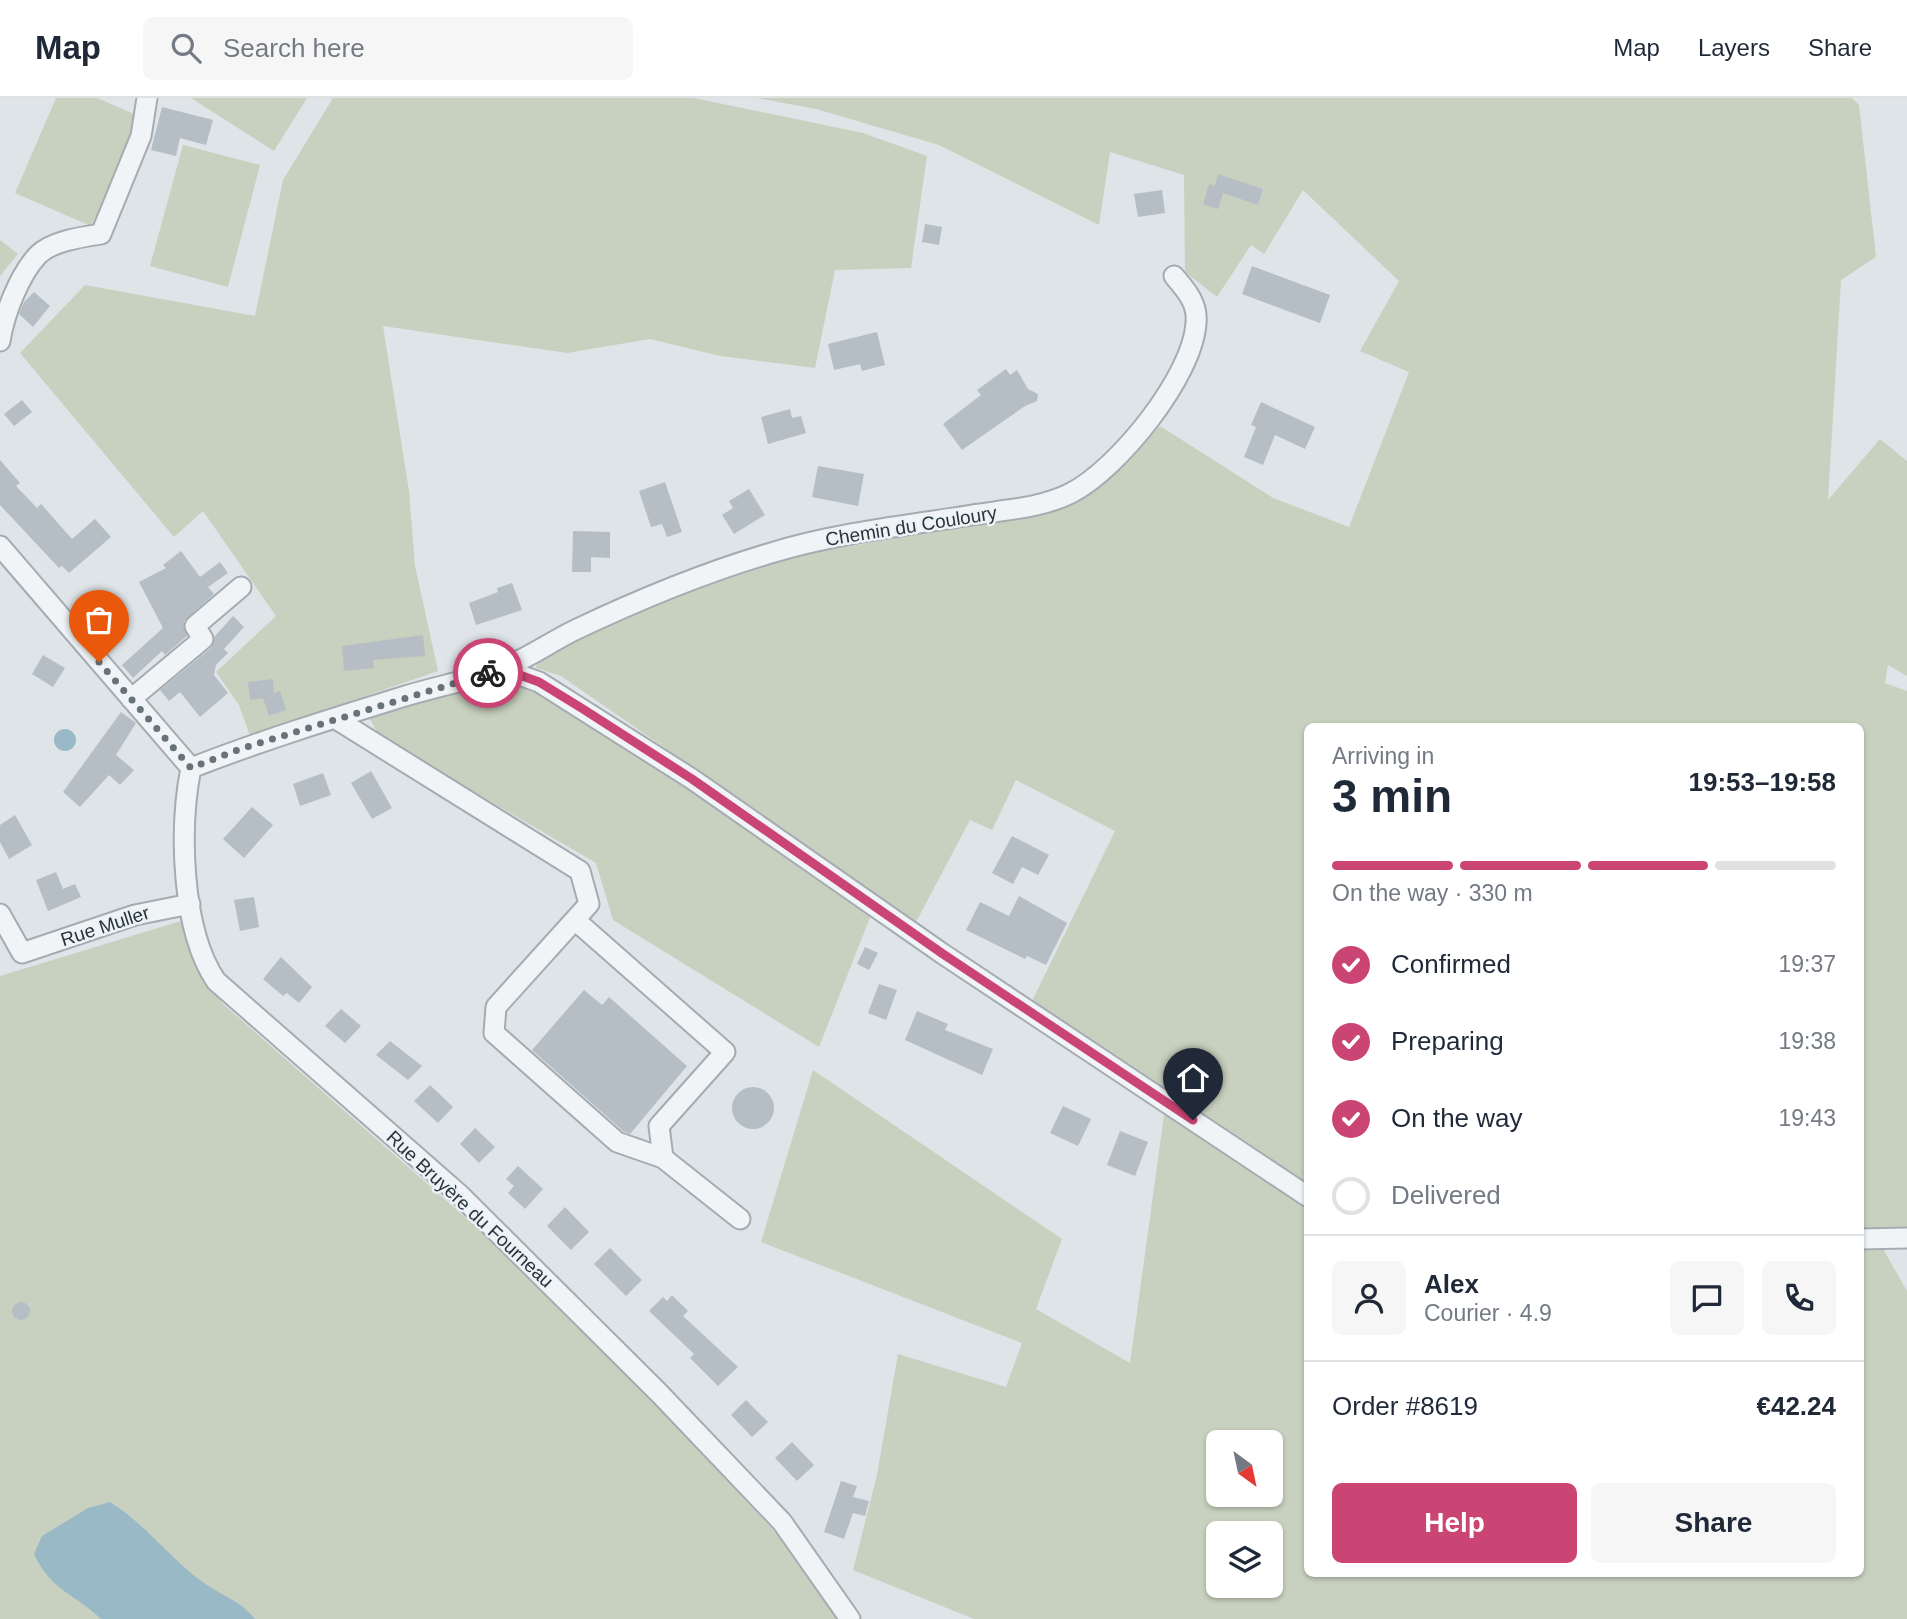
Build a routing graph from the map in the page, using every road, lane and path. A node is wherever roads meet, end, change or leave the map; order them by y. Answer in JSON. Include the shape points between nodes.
{"nodes":[{"id":1,"x":147,"y":98,"type":"edge"},
{"id":2,"x":1174,"y":276,"type":"dead end"},
{"id":3,"x":0,"y":341,"type":"edge"},
{"id":4,"x":0,"y":546,"type":"edge"},
{"id":5,"x":241,"y":587,"type":"dead end"},
{"id":6,"x":503,"y":669,"type":"junction"},
{"id":7,"x":131,"y":699,"type":"junction"},
{"id":8,"x":336,"y":719,"type":"junction"},
{"id":9,"x":191,"y":768,"type":"junction"},
{"id":10,"x":190,"y":904,"type":"junction"},
{"id":11,"x":0,"y":914,"type":"edge"},
{"id":12,"x":575,"y":920,"type":"junction"},
{"id":13,"x":663,"y":1158,"type":"junction"},
{"id":14,"x":1304,"y":1194,"type":"edge"},
{"id":15,"x":740,"y":1219,"type":"dead end"},
{"id":16,"x":1907,"y":1238,"type":"edge"},
{"id":17,"x":1864,"y":1239,"type":"edge"},
{"id":18,"x":850,"y":1619,"type":"edge"}],
"edges":[{"from":1,"to":3,"type":"street","via":[[141,136],[101,234],[74,238],[39,254],[5,312]]},
{"from":2,"to":6,"type":"street","name":"Chemin du Couloury","via":[[1192,298],[1197,320],[1192,345],[1149,422],[1102,472],[1071,493],[1029,506],[830,538],[772,552],[616,611]]},
{"from":4,"to":7,"type":"street"},
{"from":5,"to":7,"type":"street","via":[[195,626],[203,639]]},
{"from":6,"to":8,"type":"street","name":"Chemin du Couloury"},
{"from":6,"to":14,"type":"street","via":[[539,682],[692,779],[943,954]]},
{"from":7,"to":9,"type":"street"},
{"from":8,"to":9,"type":"street","name":"Chemin du Couloury"},
{"from":8,"to":12,"type":"street","via":[[580,871],[589,904]]},
{"from":9,"to":10,"type":"street","name":"Rue Bruyère du Fourneau","via":[[185,797]]},
{"from":10,"to":11,"type":"street","name":"Rue Muller","via":[[135,915],[22,953]]},
{"from":10,"to":18,"type":"street","name":"Rue Bruyère du Fourneau","via":[[198,945],[216,981],[460,1195],[659,1393],[782,1522]]},
{"from":12,"to":13,"type":"street","via":[[725,1052],[659,1126]]},
{"from":12,"to":13,"type":"street","via":[[496,1007],[494,1033],[617,1142]]},
{"from":13,"to":15,"type":"street"},
{"from":16,"to":17,"type":"street"}]}
